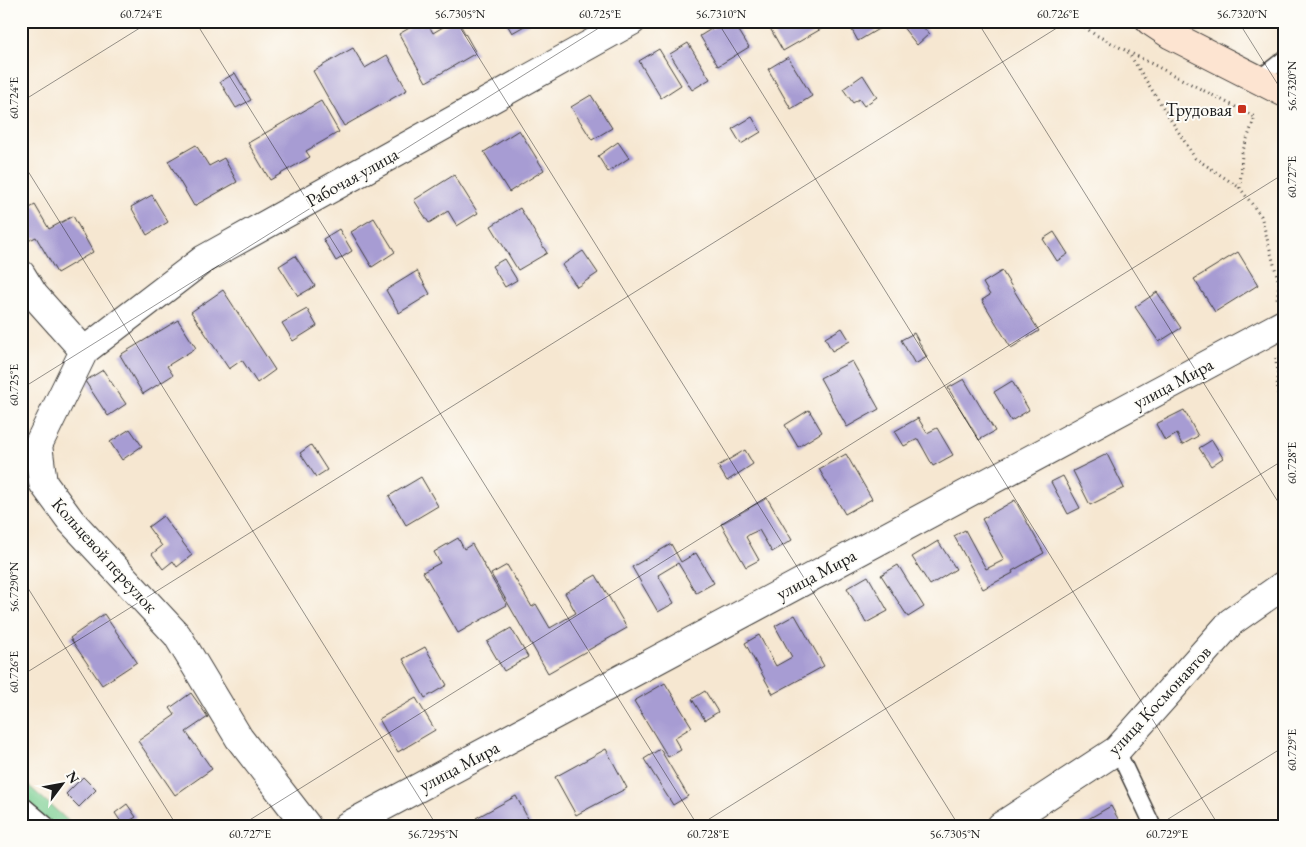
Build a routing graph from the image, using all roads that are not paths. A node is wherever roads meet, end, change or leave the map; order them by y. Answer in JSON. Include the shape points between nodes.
{"nodes":[{"id":1,"x":632,"y":21,"type":"edge"},
{"id":2,"x":1150,"y":21,"type":"edge"},
{"id":3,"x":1285,"y":58,"type":"edge"},
{"id":4,"x":1256,"y":80,"type":"junction"},
{"id":5,"x":1285,"y":93,"type":"edge"},
{"id":6,"x":21,"y":274,"type":"edge"},
{"id":7,"x":1280,"y":326,"type":"edge"},
{"id":8,"x":84,"y":351,"type":"junction"},
{"id":9,"x":1285,"y":584,"type":"edge"},
{"id":10,"x":1117,"y":750,"type":"junction"},
{"id":11,"x":21,"y":803,"type":"edge"},
{"id":12,"x":48,"y":826,"type":"edge"},
{"id":13,"x":307,"y":826,"type":"edge"},
{"id":14,"x":347,"y":826,"type":"edge"},
{"id":15,"x":1001,"y":826,"type":"edge"},
{"id":16,"x":1153,"y":826,"type":"edge"}],
"edges":[{"from":1,"to":8,"type":"street","name":"Рабочая улица","via":[[204,259]]},
{"from":2,"to":4,"type":"main road"},
{"from":3,"to":4,"type":"lane"},
{"from":4,"to":5,"type":"main road"},
{"from":6,"to":8,"type":"street","via":[[34,295]]},
{"from":7,"to":14,"type":"street","name":"улица Мира"},
{"from":8,"to":13,"type":"street","name":"Кольцевой переулок","via":[[38,445],[43,483],[71,521],[177,635],[239,738]]},
{"from":9,"to":10,"type":"street","name":"улица Космонавтов","via":[[1231,622]]},
{"from":10,"to":15,"type":"street","name":"улица Космонавтов"},
{"from":10,"to":16,"type":"lane"},
{"from":11,"to":12,"type":"lane"}]}
